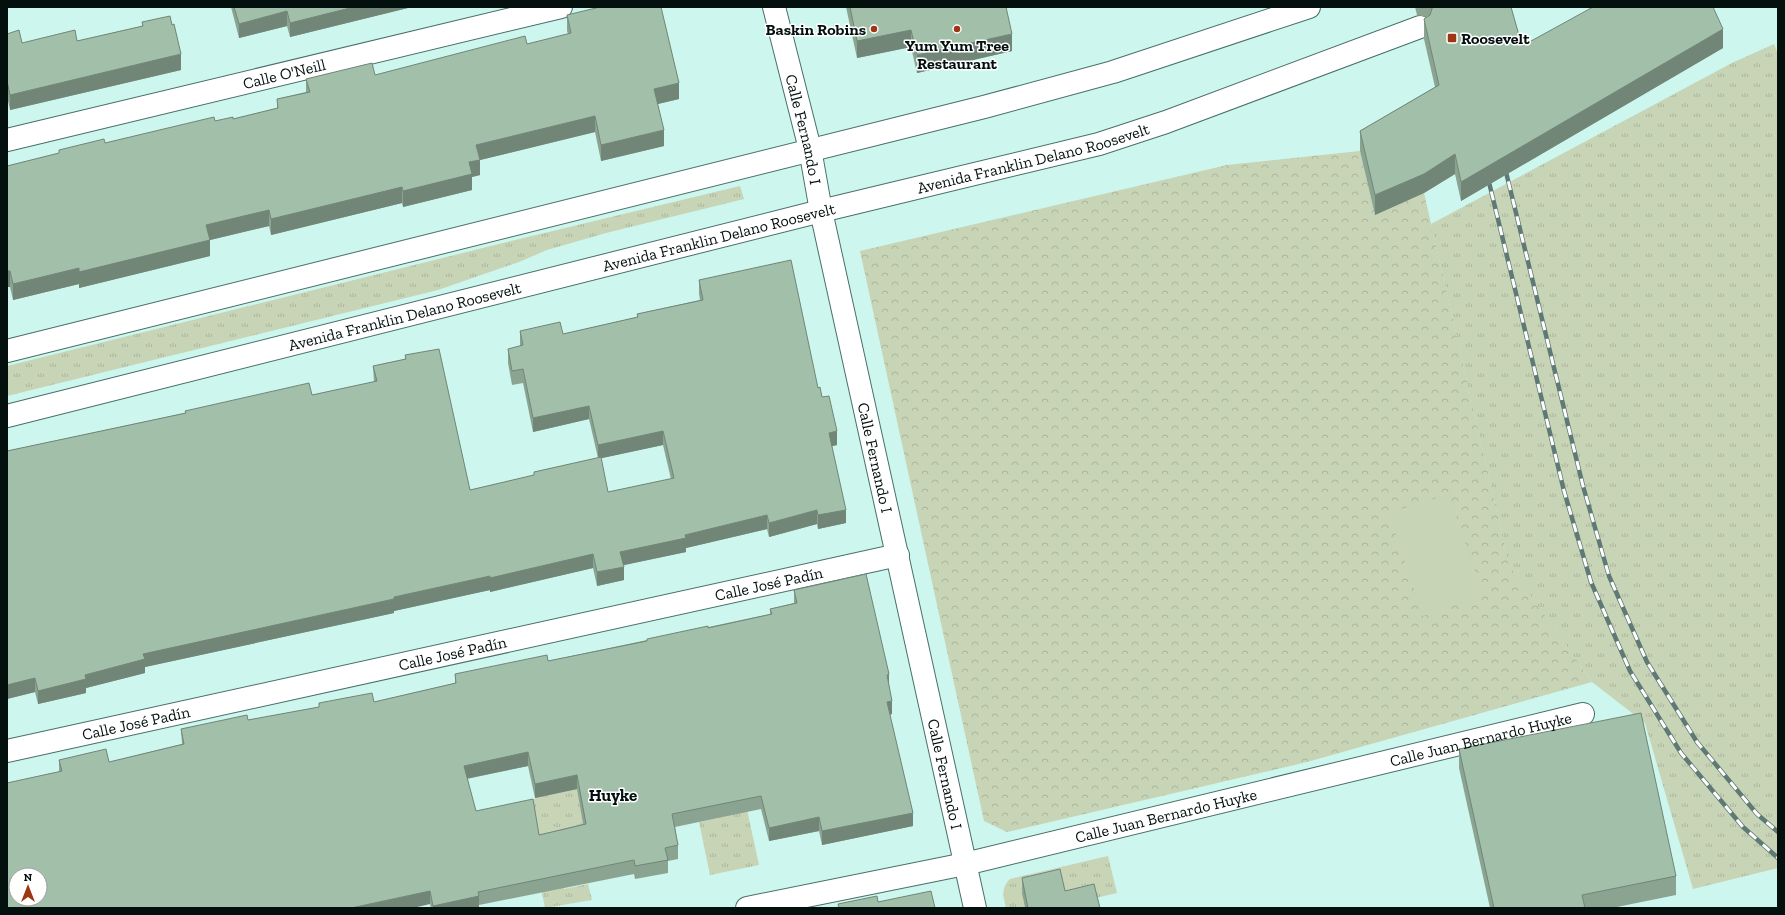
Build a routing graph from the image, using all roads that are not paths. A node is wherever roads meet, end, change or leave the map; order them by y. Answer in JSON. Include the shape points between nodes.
{"nodes":[{"id":1,"x":561,"y":7,"type":"edge"},
{"id":2,"x":774,"y":7,"type":"edge"},
{"id":3,"x":1309,"y":7,"type":"edge"},
{"id":4,"x":1420,"y":27,"type":"dead end"},
{"id":5,"x":7,"y":140,"type":"edge"},
{"id":6,"x":810,"y":149,"type":"junction"},
{"id":7,"x":821,"y":211,"type":"junction"},
{"id":8,"x":7,"y":351,"type":"edge"},
{"id":9,"x":7,"y":416,"type":"edge"},
{"id":10,"x":898,"y":555,"type":"junction"},
{"id":11,"x":1583,"y":714,"type":"dead end"},
{"id":12,"x":7,"y":751,"type":"edge"},
{"id":13,"x":965,"y":864,"type":"junction"},
{"id":14,"x":747,"y":908,"type":"edge"},
{"id":15,"x":975,"y":908,"type":"edge"}],
"edges":[{"from":1,"to":5,"type":"street","name":"Calle O'Neill"},
{"from":2,"to":6,"type":"street","name":"Calle Fernando I"},
{"from":3,"to":6,"type":"street","via":[[1114,72]]},
{"from":4,"to":7,"type":"street","name":"Avenida Franklin Delano Roosevelt","via":[[1166,122],[1099,144]]},
{"from":6,"to":7,"type":"street","name":"Calle Fernando I"},
{"from":6,"to":8,"type":"street"},
{"from":7,"to":9,"type":"street","name":"Avenida Franklin Delano Roosevelt"},
{"from":7,"to":10,"type":"street","name":"Calle Fernando I"},
{"from":10,"to":12,"type":"street","name":"Calle José Padín"},
{"from":10,"to":13,"type":"street","name":"Calle Fernando I"},
{"from":11,"to":13,"type":"street","name":"Calle Juan Bernardo Huyke"},
{"from":13,"to":14,"type":"street","name":"Calle Juan Bernardo Huyke"},
{"from":13,"to":15,"type":"street","name":"Calle Fernando I"}]}
